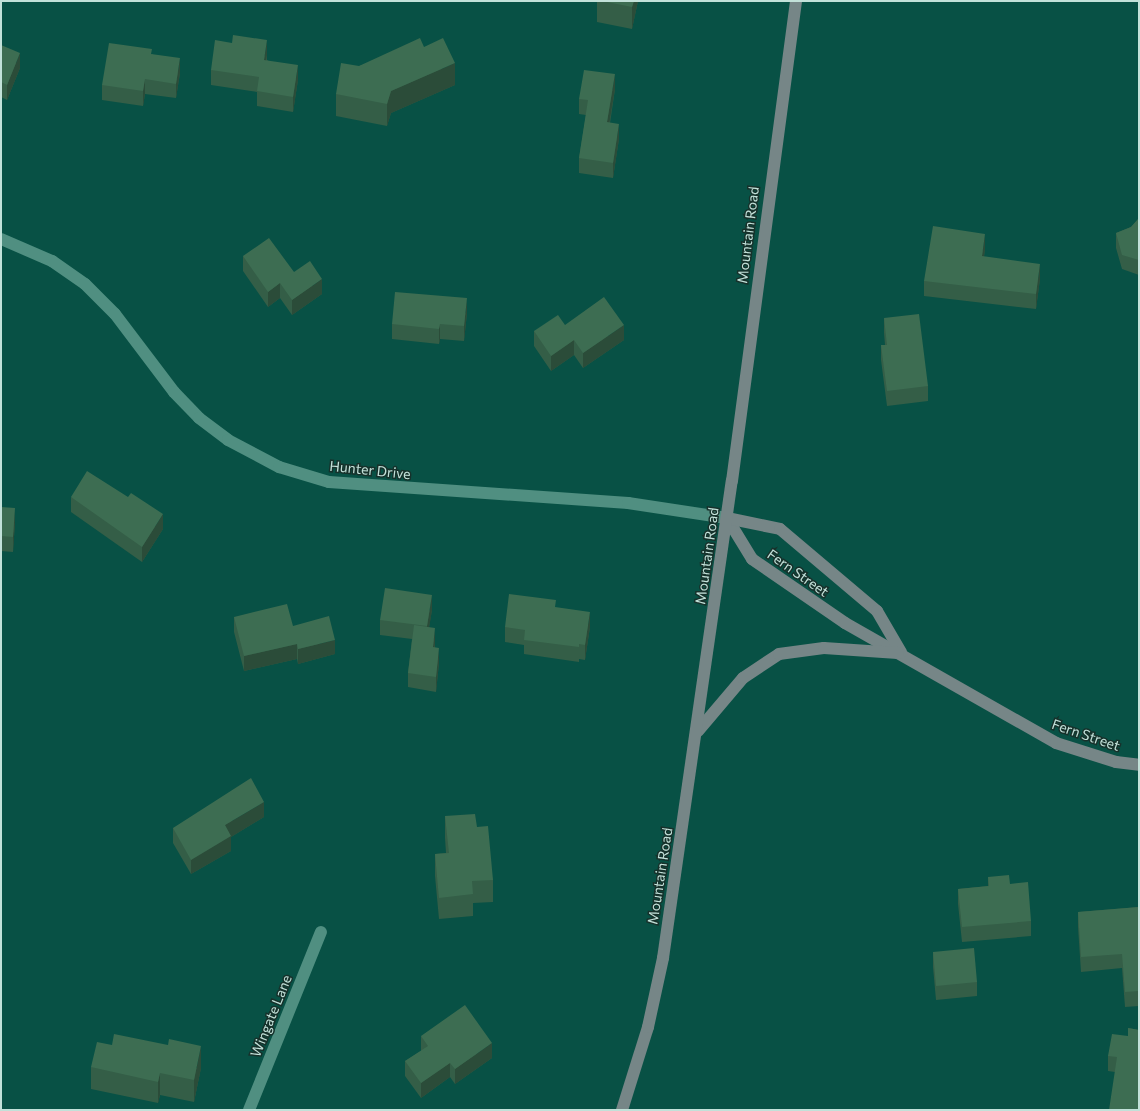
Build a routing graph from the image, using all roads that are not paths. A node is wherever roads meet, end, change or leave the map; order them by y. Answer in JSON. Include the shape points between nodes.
{"nodes":[{"id":1,"x":796,"y":1,"type":"edge"},
{"id":2,"x":1,"y":239,"type":"edge"},
{"id":3,"x":727,"y":518,"type":"junction"},
{"id":4,"x":902,"y":653,"type":"junction"},
{"id":5,"x":696,"y":734,"type":"junction"},
{"id":6,"x":1139,"y":765,"type":"edge"},
{"id":7,"x":320,"y":932,"type":"dead end"},
{"id":8,"x":249,"y":1110,"type":"edge"},
{"id":9,"x":622,"y":1110,"type":"edge"}],
"edges":[{"from":1,"to":3,"type":"main road","name":"Mountain Road"},
{"from":2,"to":3,"type":"street","name":"Hunter Drive","via":[[52,261],[85,284],[115,314],[174,392],[199,418],[228,440],[279,467],[329,482],[628,503]]},
{"from":3,"to":4,"type":"main road","name":"Fern Street","via":[[752,559],[845,623]]},
{"from":3,"to":4,"type":"main road","name":"Fern Street","via":[[780,529],[877,611]]},
{"from":3,"to":5,"type":"main road","name":"Mountain Road"},
{"from":4,"to":5,"type":"main road","via":[[824,648],[779,654],[743,678]]},
{"from":4,"to":6,"type":"main road","name":"Fern Street","via":[[1056,743],[1116,762]]},
{"from":5,"to":9,"type":"main road","name":"Mountain Road","via":[[663,958],[648,1027]]},
{"from":7,"to":8,"type":"street","name":"Wingate Lane"}]}
